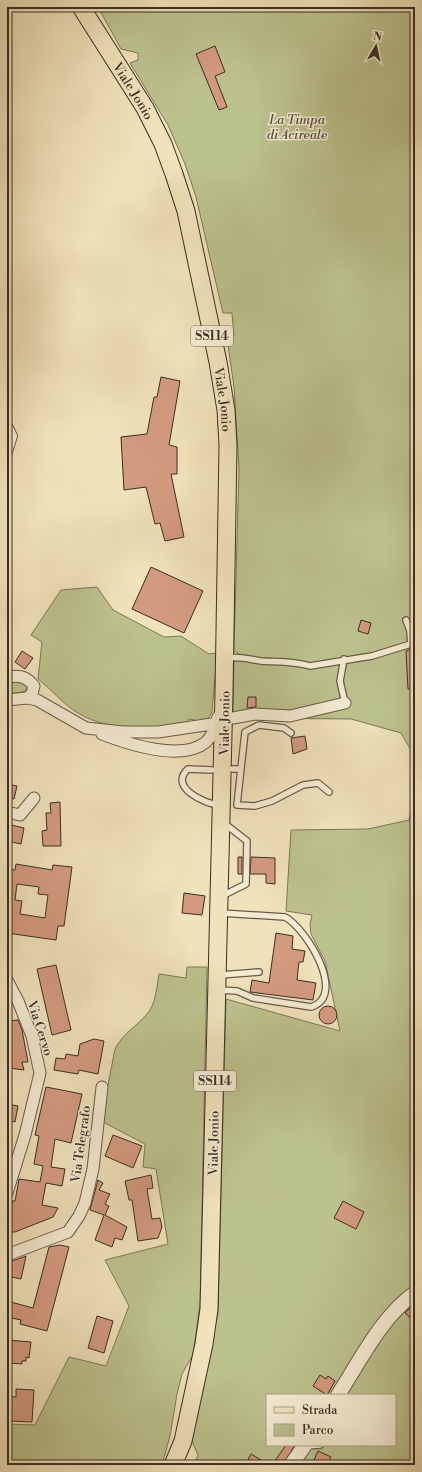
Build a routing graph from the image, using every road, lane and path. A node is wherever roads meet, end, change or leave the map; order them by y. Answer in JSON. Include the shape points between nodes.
{"nodes":[{"id":1,"x":81,"y":7,"type":"edge"},
{"id":2,"x":7,"y":424,"type":"edge"},
{"id":3,"x":7,"y":455,"type":"edge"},
{"id":4,"x":406,"y":620,"type":"dead end"},
{"id":5,"x":225,"y":659,"type":"junction"},
{"id":6,"x":344,"y":659,"type":"junction"},
{"id":7,"x":7,"y":667,"type":"edge"},
{"id":8,"x":21,"y":676,"type":"junction"},
{"id":9,"x":7,"y":677,"type":"edge"},
{"id":10,"x":34,"y":686,"type":"junction"},
{"id":11,"x":224,"y":693,"type":"junction"},
{"id":12,"x":28,"y":698,"type":"junction"},
{"id":13,"x":7,"y":700,"type":"edge"},
{"id":14,"x":345,"y":703,"type":"joint"},
{"id":15,"x":54,"y":710,"type":"junction"},
{"id":16,"x":233,"y":718,"type":"dead end"},
{"id":17,"x":212,"y":724,"type":"dead end"},
{"id":18,"x":86,"y":728,"type":"junction"},
{"id":19,"x":291,"y":733,"type":"dead end"},
{"id":20,"x":232,"y":769,"type":"dead end"},
{"id":21,"x":241,"y":769,"type":"junction"},
{"id":22,"x":212,"y":770,"type":"dead end"},
{"id":23,"x":329,"y":792,"type":"dead end"},
{"id":24,"x":34,"y":798,"type":"dead end"},
{"id":25,"x":7,"y":812,"type":"edge"},
{"id":26,"x":222,"y":813,"type":"junction"},
{"id":27,"x":219,"y":905,"type":"junction"},
{"id":28,"x":7,"y":972,"type":"edge"},
{"id":29,"x":259,"y":972,"type":"dead end"},
{"id":30,"x":217,"y":982,"type":"junction"},
{"id":31,"x":9,"y":984,"type":"edge"},
{"id":32,"x":102,"y":1086,"type":"dead end"},
{"id":33,"x":7,"y":1193,"type":"edge"},
{"id":34,"x":7,"y":1255,"type":"edge"},
{"id":35,"x":413,"y":1298,"type":"edge"},
{"id":36,"x":339,"y":1394,"type":"edge"},
{"id":37,"x":304,"y":1446,"type":"edge"},
{"id":38,"x":180,"y":1454,"type":"edge"},
{"id":39,"x":291,"y":1465,"type":"edge"}],
"edges":[{"from":1,"to":5,"type":"main road","name":"Viale Jonio","number":"SS114","via":[[145,108],[163,144],[186,211],[226,410],[228,453]]},
{"from":2,"to":3,"type":"street","via":[[13,436]]},
{"from":4,"to":6,"type":"lane","via":[[411,644],[372,656]]},
{"from":5,"to":6,"type":"lane","via":[[238,656],[310,666]]},
{"from":5,"to":11,"type":"main road","name":"Viale Jonio","number":"SS114"},
{"from":6,"to":14,"type":"lane","via":[[340,681]]},
{"from":7,"to":8,"type":"street"},
{"from":8,"to":9,"type":"street"},
{"from":8,"to":10,"type":"street"},
{"from":10,"to":12,"type":"street"},
{"from":10,"to":15,"type":"street"},
{"from":11,"to":18,"type":"street","via":[[213,733],[207,742],[193,750],[178,752],[137,745]]},
{"from":11,"to":26,"type":"main road","name":"Viale Jonio","number":"SS114"},
{"from":12,"to":13,"type":"street"},
{"from":12,"to":15,"type":"street"},
{"from":14,"to":16,"type":"street","via":[[290,716],[255,714]]},
{"from":15,"to":18,"type":"street"},
{"from":17,"to":18,"type":"street","via":[[158,732]]},
{"from":19,"to":21,"type":"lane","via":[[284,728],[260,725],[245,732]]},
{"from":20,"to":21,"type":"lane"},
{"from":21,"to":23,"type":"lane","via":[[237,805],[255,806],[272,801],[303,785],[318,783]]},
{"from":22,"to":26,"type":"lane","via":[[188,769],[184,773],[184,785],[189,793]]},
{"from":24,"to":25,"type":"street","via":[[20,815]]},
{"from":26,"to":27,"type":"main road","name":"Viale Jonio","number":"SS114"},
{"from":26,"to":27,"type":"lane","via":[[247,841],[246,884]]},
{"from":27,"to":30,"type":"main road","name":"Viale Jonio","number":"SS114"},
{"from":27,"to":30,"type":"lane","via":[[292,920],[315,951],[324,974],[325,992],[324,999],[311,1007],[253,998]]},
{"from":28,"to":31,"type":"street","name":"Via Cervo"},
{"from":29,"to":30,"type":"lane"},
{"from":30,"to":38,"type":"main road","name":"Viale Jonio","number":"SS114","via":[[209,1309]]},
{"from":31,"to":33,"type":"street","name":"Via Cervo","via":[[32,1036],[40,1073]]},
{"from":32,"to":34,"type":"street","name":"Via Telegrafo","via":[[93,1169],[85,1203],[79,1216],[68,1232]]},
{"from":35,"to":36,"type":"street","via":[[390,1315]]},
{"from":37,"to":39,"type":"street"}]}
